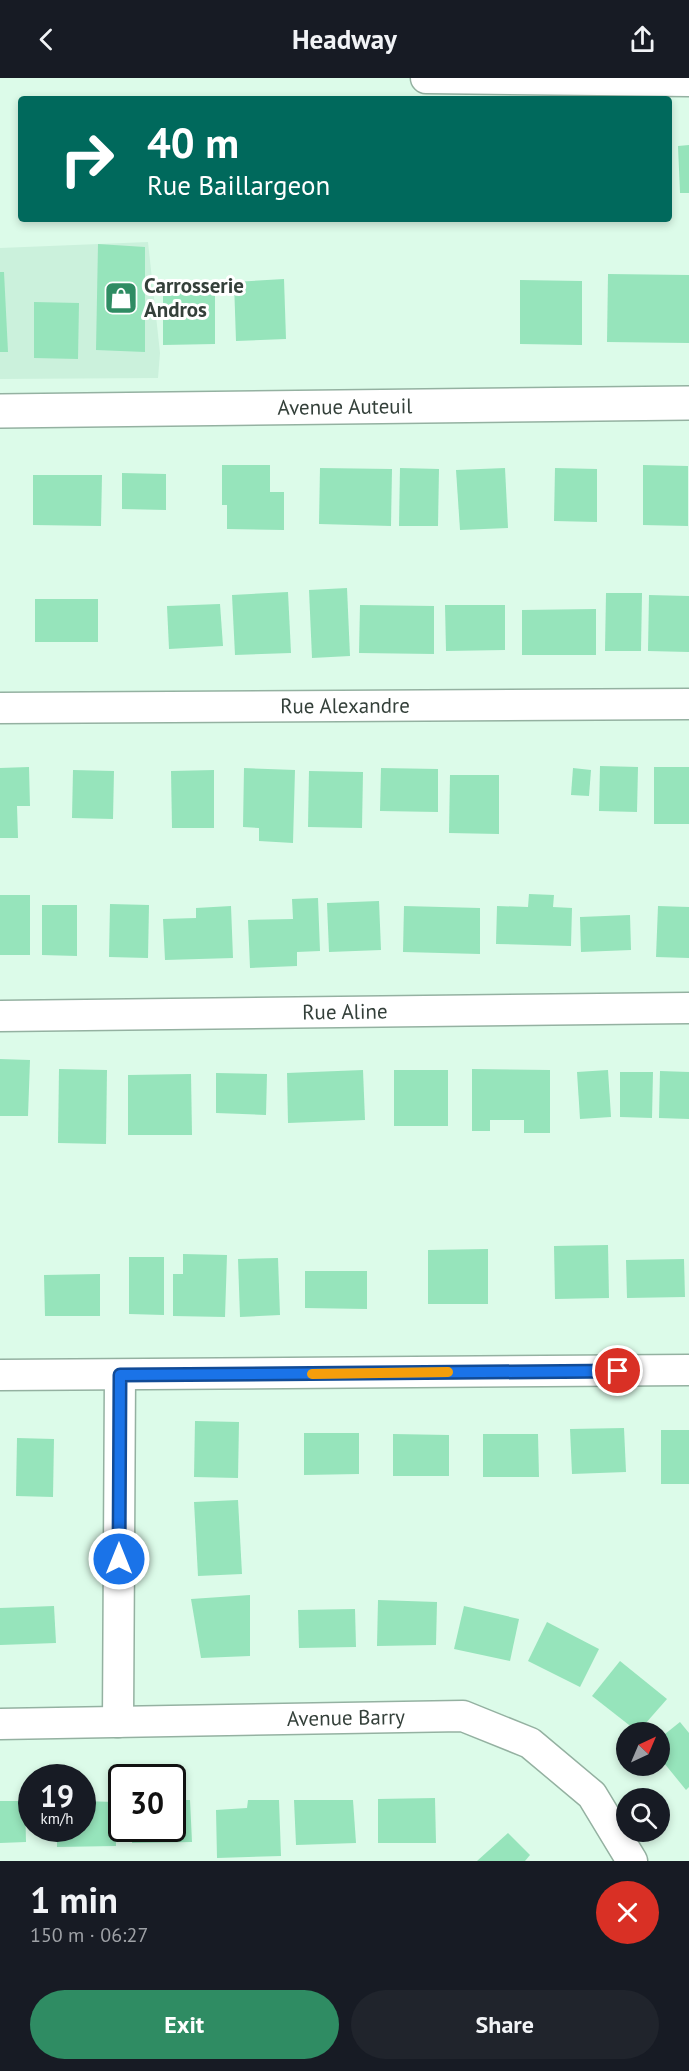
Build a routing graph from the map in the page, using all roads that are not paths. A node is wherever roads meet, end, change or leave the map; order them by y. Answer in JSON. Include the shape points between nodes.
{"nodes":[{"id":1,"x":426,"y":78,"type":"edge"},
{"id":2,"x":689,"y":81,"type":"edge"},
{"id":3,"x":689,"y":403,"type":"edge"},
{"id":4,"x":0,"y":411,"type":"edge"},
{"id":5,"x":689,"y":704,"type":"edge"},
{"id":6,"x":0,"y":708,"type":"edge"},
{"id":7,"x":689,"y":1008,"type":"edge"},
{"id":8,"x":0,"y":1016,"type":"edge"},
{"id":9,"x":689,"y":1370,"type":"edge"},
{"id":10,"x":0,"y":1375,"type":"edge"},
{"id":11,"x":120,"y":1375,"type":"junction"},
{"id":12,"x":118,"y":1722,"type":"junction"},
{"id":13,"x":0,"y":1724,"type":"edge"},
{"id":14,"x":632,"y":1861,"type":"edge"}],
"edges":[{"from":1,"to":2,"type":"street"},
{"from":3,"to":4,"type":"street","name":"Avenue Auteuil"},
{"from":5,"to":6,"type":"street","name":"Rue Alexandre"},
{"from":7,"to":8,"type":"street","name":"Rue Aline"},
{"from":9,"to":11,"type":"street"},
{"from":10,"to":11,"type":"street"},
{"from":11,"to":12,"type":"street"},
{"from":12,"to":13,"type":"street","name":"Avenue Barry"},
{"from":12,"to":14,"type":"street","name":"Avenue Barry","via":[[463,1716],[530,1743],[592,1796]]}]}
